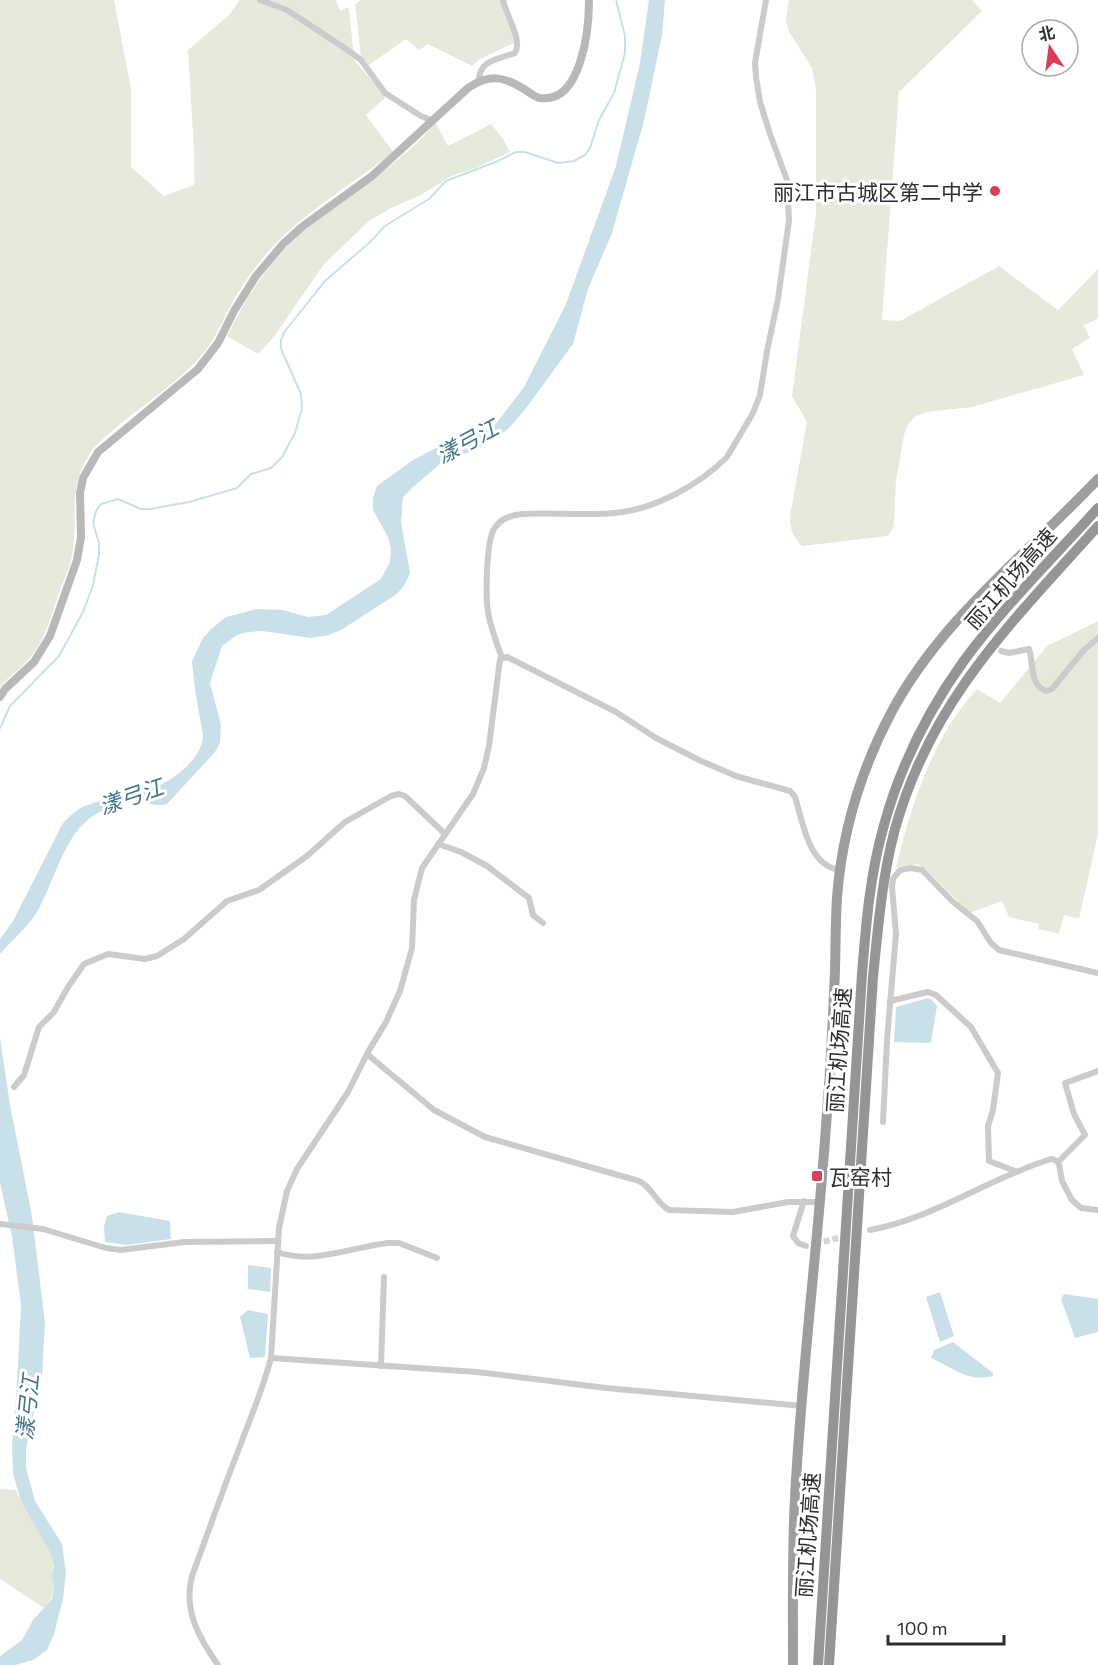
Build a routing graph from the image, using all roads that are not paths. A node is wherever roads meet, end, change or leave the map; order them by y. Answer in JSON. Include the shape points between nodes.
{"nodes":[{"id":1,"x":260,"y":0,"type":"edge"},
{"id":2,"x":503,"y":0,"type":"edge"},
{"id":3,"x":589,"y":0,"type":"edge"},
{"id":4,"x":766,"y":0,"type":"edge"},
{"id":5,"x":479,"y":82,"type":"junction"},
{"id":6,"x":433,"y":121,"type":"junction"},
{"id":7,"x":1098,"y":479,"type":"edge"},
{"id":8,"x":1098,"y":508,"type":"edge"},
{"id":9,"x":1098,"y":526,"type":"edge"},
{"id":10,"x":963,"y":612,"type":"junction"},
{"id":11,"x":978,"y":628,"type":"dead end"},
{"id":12,"x":1098,"y":638,"type":"edge"},
{"id":13,"x":1001,"y":651,"type":"dead end"},
{"id":14,"x":502,"y":658,"type":"junction"},
{"id":15,"x":0,"y":697,"type":"edge"},
{"id":16,"x":444,"y":834,"type":"junction"},
{"id":17,"x":438,"y":844,"type":"junction"},
{"id":18,"x":840,"y":870,"type":"junction"},
{"id":19,"x":543,"y":923,"type":"dead end"},
{"id":20,"x":1098,"y":973,"type":"edge"},
{"id":21,"x":890,"y":1001,"type":"junction"},
{"id":22,"x":367,"y":1054,"type":"junction"},
{"id":23,"x":1098,"y":1071,"type":"edge"},
{"id":24,"x":14,"y":1087,"type":"dead end"},
{"id":25,"x":883,"y":1122,"type":"dead end"},
{"id":26,"x":1058,"y":1162,"type":"junction"},
{"id":27,"x":1015,"y":1171,"type":"junction"},
{"id":28,"x":804,"y":1201,"type":"junction"},
{"id":29,"x":820,"y":1202,"type":"junction"},
{"id":30,"x":1098,"y":1210,"type":"edge"},
{"id":31,"x":1,"y":1224,"type":"edge"},
{"id":32,"x":870,"y":1230,"type":"dead end"},
{"id":33,"x":278,"y":1241,"type":"junction"},
{"id":34,"x":806,"y":1246,"type":"dead end"},
{"id":35,"x":277,"y":1251,"type":"junction"},
{"id":36,"x":437,"y":1258,"type":"dead end"},
{"id":37,"x":384,"y":1277,"type":"dead end"},
{"id":38,"x":271,"y":1358,"type":"junction"},
{"id":39,"x":381,"y":1366,"type":"junction"},
{"id":40,"x":802,"y":1406,"type":"junction"},
{"id":41,"x":218,"y":1665,"type":"edge"},
{"id":42,"x":793,"y":1665,"type":"edge"},
{"id":43,"x":818,"y":1665,"type":"edge"},
{"id":44,"x":829,"y":1665,"type":"edge"}],
"edges":[{"from":1,"to":6,"type":"street","via":[[287,10],[349,51],[361,60],[385,93]]},
{"from":2,"to":5,"type":"street","via":[[518,48],[515,53],[486,63],[480,69]]},
{"from":3,"to":5,"type":"main road","via":[[581,60],[572,82],[561,93],[536,96],[505,79]]},
{"from":4,"to":14,"type":"street","via":[[756,77],[766,123],[787,180],[790,210],[778,299],[757,405],[721,463],[650,505],[611,514],[522,514],[501,521],[491,539],[487,586],[488,616]]},
{"from":5,"to":6,"type":"main road"},
{"from":6,"to":15,"type":"main road","via":[[372,176],[283,244],[256,276],[218,343],[198,369],[92,459],[81,485],[77,560],[50,636],[34,662]]},
{"from":7,"to":10,"type":"highway"},
{"from":8,"to":43,"type":"highway","name":"丽江机场高速","via":[[978,643],[950,681],[910,756],[880,838],[862,974]]},
{"from":9,"to":44,"type":"highway","name":"丽江机场高速","via":[[988,650],[960,688],[921,760],[892,841],[872,988]]},
{"from":10,"to":11,"type":"street"},
{"from":10,"to":18,"type":"highway","via":[[920,666],[883,731],[852,814]]},
{"from":12,"to":13,"type":"street","via":[[1046,691],[1034,678],[1029,649]]},
{"from":14,"to":16,"type":"street","via":[[484,768],[473,794]]},
{"from":14,"to":18,"type":"street","via":[[507,657],[616,712],[699,760],[736,776],[790,791],[813,852],[823,864]]},
{"from":16,"to":17,"type":"street"},
{"from":16,"to":24,"type":"street","via":[[405,795],[391,796],[342,824],[307,856],[259,890],[227,901],[184,939],[157,956],[145,959],[108,954],[87,963],[39,1027],[24,1075]]},
{"from":17,"to":19,"type":"street","via":[[472,858],[529,897],[533,915]]},
{"from":17,"to":22,"type":"street","via":[[419,879],[412,948],[400,991]]},
{"from":18,"to":29,"type":"highway"},
{"from":20,"to":21,"type":"street","via":[[999,950],[977,921],[922,870],[902,869],[892,883],[896,934]]},
{"from":21,"to":25,"type":"street"},
{"from":21,"to":27,"type":"street","via":[[928,992],[968,1021],[998,1073],[988,1126],[989,1161]]},
{"from":22,"to":28,"type":"street","via":[[434,1110],[485,1137],[639,1181],[669,1210],[733,1212]]},
{"from":22,"to":33,"type":"street","via":[[348,1092],[292,1179],[280,1215]]},
{"from":23,"to":26,"type":"street","via":[[1065,1083],[1085,1135]]},
{"from":26,"to":27,"type":"street","via":[[1051,1159]]},
{"from":26,"to":30,"type":"street","via":[[1071,1200],[1081,1208]]},
{"from":27,"to":32,"type":"street","via":[[922,1215]]},
{"from":28,"to":29,"type":"street"},
{"from":28,"to":34,"type":"street","via":[[793,1233],[795,1241]]},
{"from":29,"to":40,"type":"highway"},
{"from":31,"to":33,"type":"street","via":[[43,1229],[121,1250],[183,1242]]},
{"from":33,"to":35,"type":"street"},
{"from":35,"to":36,"type":"street","via":[[308,1258],[388,1243]]},
{"from":35,"to":38,"type":"street"},
{"from":37,"to":39,"type":"street"},
{"from":38,"to":39,"type":"street"},
{"from":38,"to":41,"type":"street","via":[[189,1591],[197,1631]]},
{"from":39,"to":40,"type":"street","via":[[477,1372]]},
{"from":40,"to":42,"type":"highway","via":[[794,1515]]}]}
